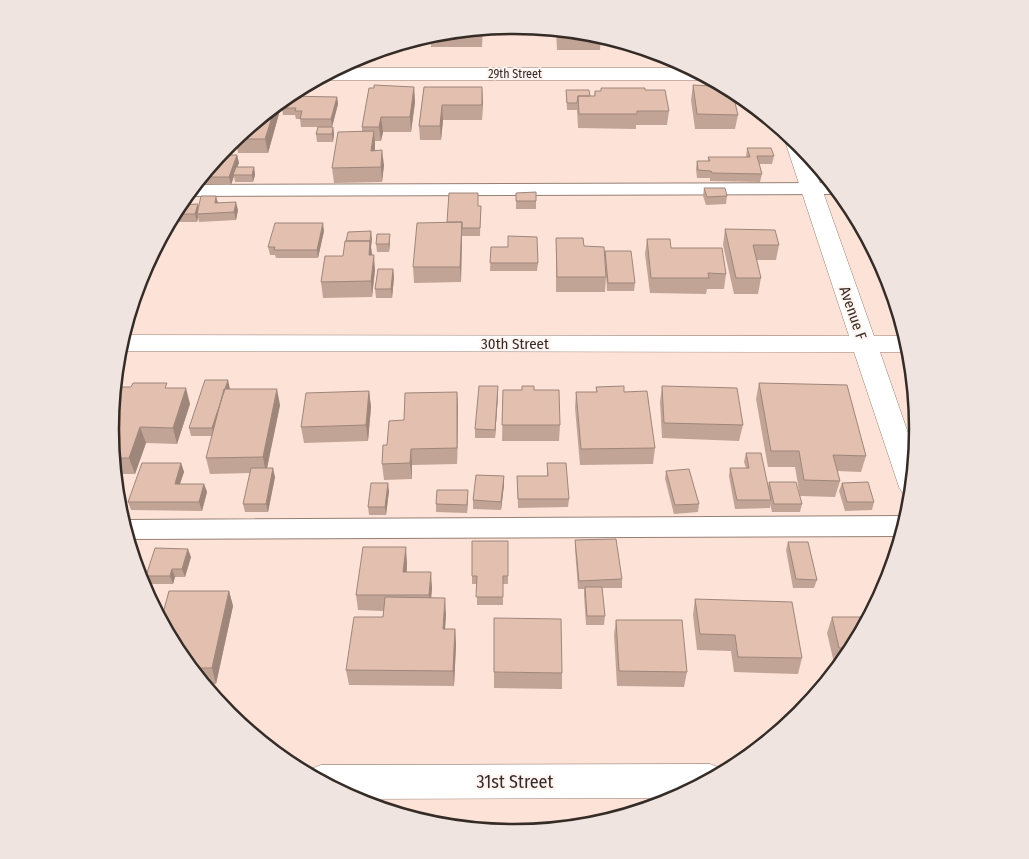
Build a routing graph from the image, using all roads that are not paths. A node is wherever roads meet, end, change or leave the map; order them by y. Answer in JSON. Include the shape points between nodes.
{"nodes":[{"id":1,"x":341,"y":74,"type":"edge"},
{"id":2,"x":688,"y":74,"type":"edge"},
{"id":3,"x":801,"y":157,"type":"edge"},
{"id":4,"x":812,"y":189,"type":"junction"},
{"id":5,"x":828,"y":189,"type":"edge"},
{"id":6,"x":200,"y":191,"type":"edge"},
{"id":7,"x":128,"y":343,"type":"edge"},
{"id":8,"x":864,"y":344,"type":"junction"},
{"id":9,"x":901,"y":344,"type":"edge"},
{"id":10,"x":908,"y":472,"type":"edge"},
{"id":11,"x":898,"y":526,"type":"edge"},
{"id":12,"x":131,"y":529,"type":"edge"},
{"id":13,"x":695,"y":781,"type":"edge"},
{"id":14,"x":335,"y":782,"type":"edge"}],
"edges":[{"from":1,"to":2,"type":"street","name":"29th Street"},
{"from":3,"to":4,"type":"street","name":"Avenue F"},
{"from":4,"to":5,"type":"lane"},
{"from":4,"to":6,"type":"lane"},
{"from":4,"to":8,"type":"street","name":"Avenue F"},
{"from":7,"to":8,"type":"street","name":"30th Street"},
{"from":8,"to":9,"type":"street","name":"30th Street"},
{"from":8,"to":10,"type":"street","name":"Avenue F"},
{"from":11,"to":12,"type":"lane"},
{"from":13,"to":14,"type":"street","name":"31st Street"}]}
